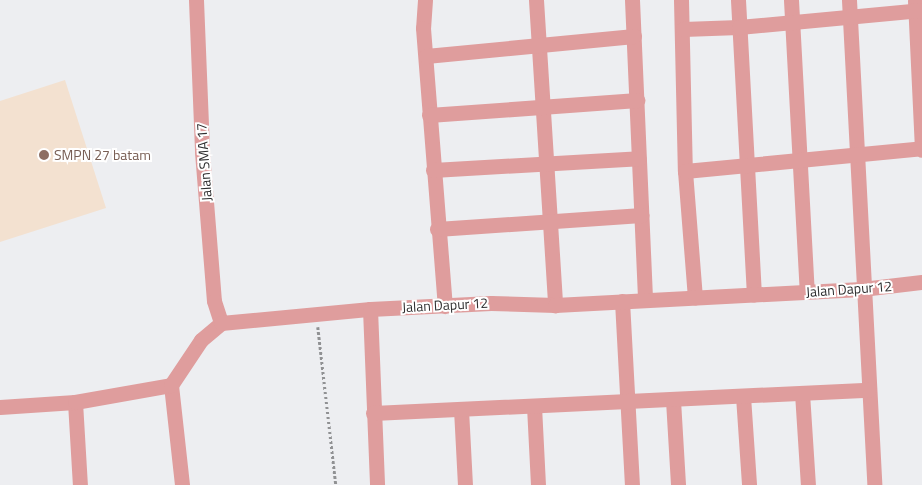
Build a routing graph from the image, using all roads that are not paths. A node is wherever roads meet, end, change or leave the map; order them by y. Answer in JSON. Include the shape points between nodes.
{"nodes":[{"id":1,"x":196,"y":0,"type":"edge"},
{"id":2,"x":425,"y":0,"type":"edge"},
{"id":3,"x":536,"y":0,"type":"edge"},
{"id":4,"x":632,"y":0,"type":"edge"},
{"id":5,"x":681,"y":0,"type":"edge"},
{"id":6,"x":738,"y":0,"type":"edge"},
{"id":7,"x":791,"y":0,"type":"edge"},
{"id":8,"x":849,"y":0,"type":"edge"},
{"id":9,"x":917,"y":7,"type":"edge"},
{"id":10,"x":849,"y":18,"type":"junction"},
{"id":11,"x":792,"y":22,"type":"junction"},
{"id":12,"x":683,"y":28,"type":"junction"},
{"id":13,"x":739,"y":28,"type":"junction"},
{"id":14,"x":634,"y":36,"type":"junction"},
{"id":15,"x":541,"y":44,"type":"junction"},
{"id":16,"x":426,"y":56,"type":"junction"},
{"id":17,"x":637,"y":100,"type":"junction"},
{"id":18,"x":544,"y":106,"type":"junction"},
{"id":19,"x":429,"y":115,"type":"junction"},
{"id":20,"x":922,"y":148,"type":"edge"},
{"id":21,"x":855,"y":156,"type":"junction"},
{"id":22,"x":639,"y":158,"type":"junction"},
{"id":23,"x":798,"y":161,"type":"junction"},
{"id":24,"x":547,"y":163,"type":"junction"},
{"id":25,"x":746,"y":166,"type":"junction"},
{"id":26,"x":433,"y":170,"type":"junction"},
{"id":27,"x":686,"y":171,"type":"junction"},
{"id":28,"x":642,"y":215,"type":"junction"},
{"id":29,"x":550,"y":221,"type":"junction"},
{"id":30,"x":438,"y":229,"type":"junction"},
{"id":31,"x":922,"y":282,"type":"edge"},
{"id":32,"x":862,"y":289,"type":"junction"},
{"id":33,"x":807,"y":292,"type":"junction"},
{"id":34,"x":754,"y":295,"type":"junction"},
{"id":35,"x":694,"y":298,"type":"junction"},
{"id":36,"x":645,"y":300,"type":"junction"},
{"id":37,"x":622,"y":301,"type":"junction"},
{"id":38,"x":555,"y":305,"type":"junction"},
{"id":39,"x":445,"y":306,"type":"junction"},
{"id":40,"x":370,"y":309,"type":"junction"},
{"id":41,"x":221,"y":323,"type":"junction"},
{"id":42,"x":172,"y":385,"type":"junction"},
{"id":43,"x":868,"y":390,"type":"junction"},
{"id":44,"x":802,"y":393,"type":"junction"},
{"id":45,"x":743,"y":396,"type":"junction"},
{"id":46,"x":673,"y":400,"type":"junction"},
{"id":47,"x":628,"y":401,"type":"junction"},
{"id":48,"x":75,"y":402,"type":"junction"},
{"id":49,"x":534,"y":406,"type":"junction"},
{"id":50,"x":0,"y":407,"type":"edge"},
{"id":51,"x":460,"y":409,"type":"junction"},
{"id":52,"x":373,"y":413,"type":"junction"},
{"id":53,"x":80,"y":485,"type":"edge"},
{"id":54,"x":182,"y":485,"type":"edge"},
{"id":55,"x":377,"y":485,"type":"edge"},
{"id":56,"x":465,"y":485,"type":"edge"},
{"id":57,"x":538,"y":485,"type":"edge"},
{"id":58,"x":632,"y":485,"type":"edge"},
{"id":59,"x":678,"y":485,"type":"edge"},
{"id":60,"x":749,"y":485,"type":"edge"},
{"id":61,"x":808,"y":485,"type":"edge"},
{"id":62,"x":874,"y":485,"type":"edge"}],
"edges":[{"from":1,"to":41,"type":"street","name":"Jalan SMA 17","via":[[202,152],[214,301]]},
{"from":2,"to":16,"type":"street"},
{"from":3,"to":15,"type":"street"},
{"from":4,"to":14,"type":"street"},
{"from":5,"to":12,"type":"street"},
{"from":6,"to":13,"type":"street"},
{"from":7,"to":11,"type":"street"},
{"from":8,"to":10,"type":"street"},
{"from":9,"to":10,"type":"street"},
{"from":9,"to":20,"type":"street"},
{"from":10,"to":11,"type":"street"},
{"from":10,"to":21,"type":"street"},
{"from":11,"to":13,"type":"street"},
{"from":11,"to":23,"type":"street"},
{"from":12,"to":13,"type":"street"},
{"from":12,"to":27,"type":"street"},
{"from":13,"to":25,"type":"street"},
{"from":14,"to":15,"type":"street"},
{"from":14,"to":17,"type":"street"},
{"from":15,"to":16,"type":"street"},
{"from":15,"to":18,"type":"street"},
{"from":16,"to":19,"type":"street"},
{"from":17,"to":18,"type":"street"},
{"from":17,"to":22,"type":"street"},
{"from":18,"to":19,"type":"street"},
{"from":18,"to":24,"type":"street"},
{"from":19,"to":26,"type":"street"},
{"from":20,"to":21,"type":"street"},
{"from":21,"to":23,"type":"street"},
{"from":21,"to":32,"type":"street"},
{"from":22,"to":24,"type":"street"},
{"from":22,"to":28,"type":"street"},
{"from":23,"to":25,"type":"street"},
{"from":23,"to":33,"type":"street"},
{"from":24,"to":26,"type":"street"},
{"from":24,"to":29,"type":"street"},
{"from":25,"to":27,"type":"street"},
{"from":25,"to":34,"type":"street"},
{"from":26,"to":30,"type":"street"},
{"from":27,"to":35,"type":"street"},
{"from":28,"to":29,"type":"street"},
{"from":28,"to":36,"type":"street"},
{"from":29,"to":30,"type":"street"},
{"from":29,"to":38,"type":"street"},
{"from":30,"to":39,"type":"street"},
{"from":31,"to":32,"type":"street","name":"Jalan Dapur 12"},
{"from":32,"to":33,"type":"street","name":"Jalan Dapur 12"},
{"from":32,"to":43,"type":"street"},
{"from":33,"to":34,"type":"street","name":"Jalan Dapur 12"},
{"from":34,"to":35,"type":"street","name":"Jalan Dapur 12"},
{"from":35,"to":36,"type":"street","name":"Jalan Dapur 12"},
{"from":36,"to":37,"type":"street","name":"Jalan Dapur 12"},
{"from":37,"to":38,"type":"street","name":"Jalan Dapur 12"},
{"from":37,"to":47,"type":"street"},
{"from":38,"to":39,"type":"street","name":"Jalan Dapur 12"},
{"from":39,"to":40,"type":"street","name":"Jalan Dapur 12"},
{"from":40,"to":41,"type":"street","name":"Jalan Dapur 12"},
{"from":40,"to":52,"type":"street"},
{"from":41,"to":42,"type":"street","via":[[193,350]]},
{"from":42,"to":48,"type":"street"},
{"from":42,"to":54,"type":"street"},
{"from":43,"to":44,"type":"street"},
{"from":43,"to":62,"type":"street"},
{"from":44,"to":45,"type":"street"},
{"from":44,"to":61,"type":"street"},
{"from":45,"to":46,"type":"street"},
{"from":45,"to":60,"type":"street"},
{"from":46,"to":47,"type":"street"},
{"from":46,"to":59,"type":"street"},
{"from":47,"to":49,"type":"street"},
{"from":47,"to":58,"type":"street"},
{"from":48,"to":50,"type":"street"},
{"from":48,"to":53,"type":"street"},
{"from":49,"to":51,"type":"street"},
{"from":49,"to":57,"type":"street"},
{"from":51,"to":52,"type":"street"},
{"from":51,"to":56,"type":"street"},
{"from":52,"to":55,"type":"street"}]}
